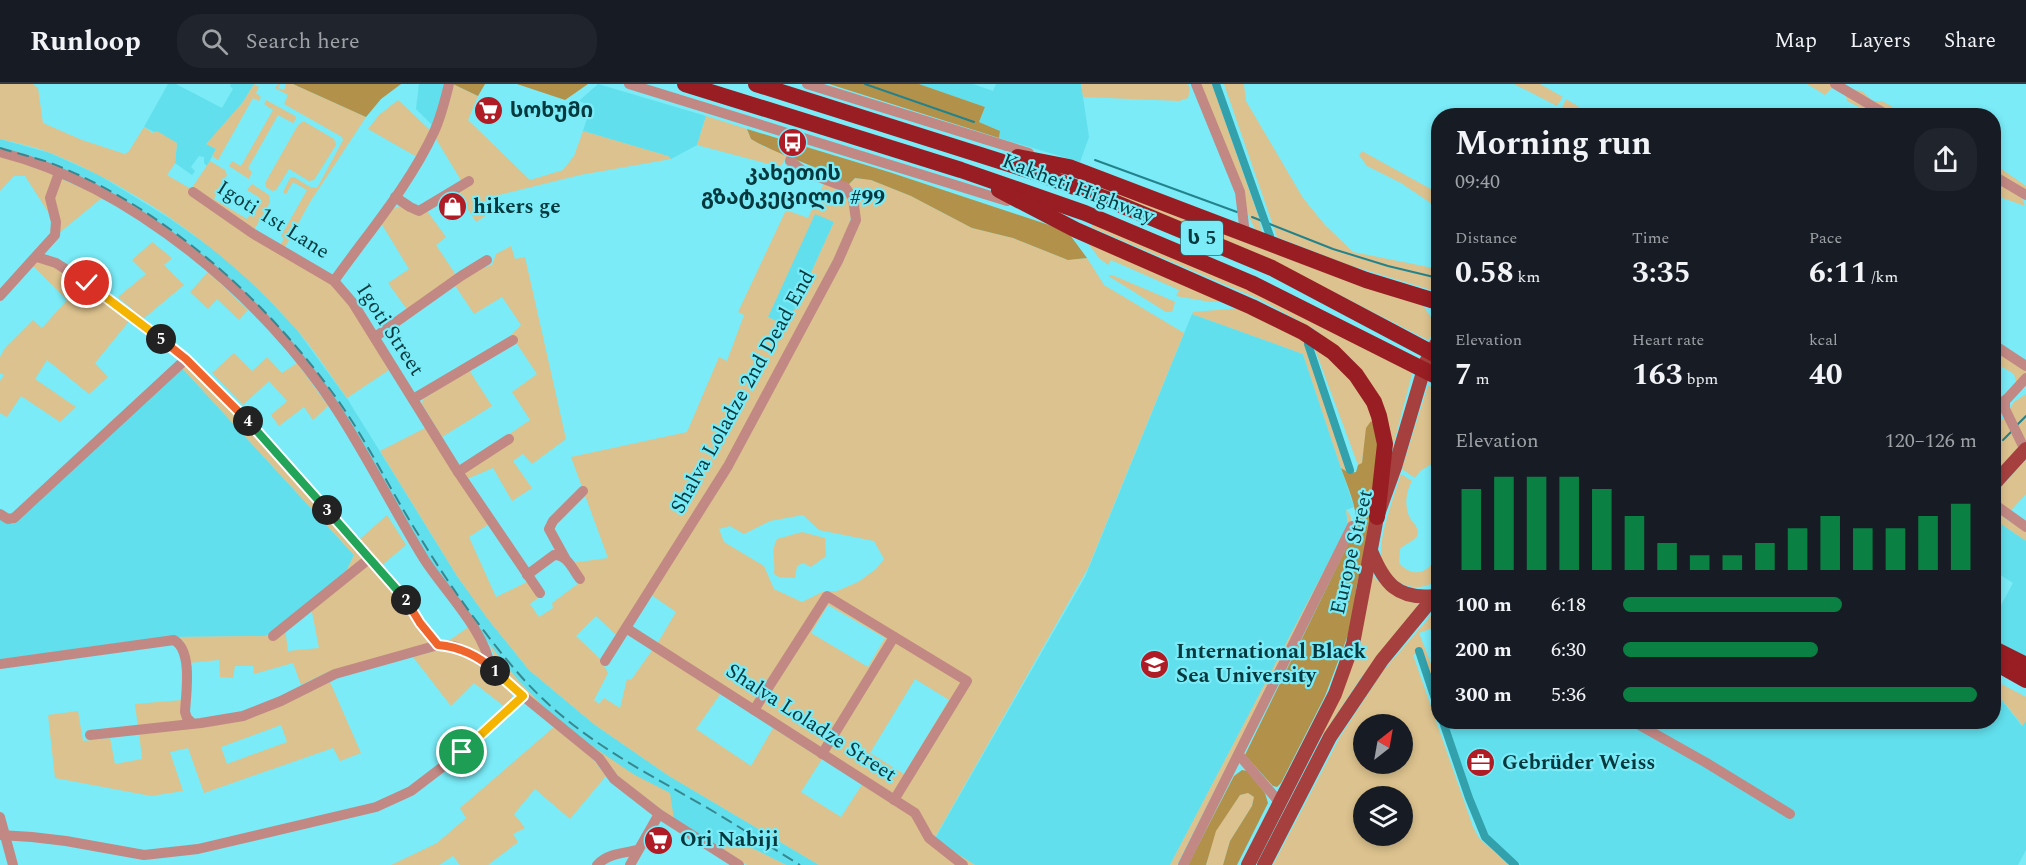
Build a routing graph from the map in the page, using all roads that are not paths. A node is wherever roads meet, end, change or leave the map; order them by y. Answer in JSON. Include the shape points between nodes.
{"nodes":[{"id":1,"x":449,"y":84,"type":"edge"},
{"id":2,"x":629,"y":84,"type":"edge"},
{"id":3,"x":685,"y":84,"type":"edge"},
{"id":4,"x":756,"y":84,"type":"edge"},
{"id":5,"x":807,"y":84,"type":"edge"},
{"id":6,"x":1196,"y":84,"type":"edge"},
{"id":7,"x":1835,"y":84,"type":"edge"},
{"id":8,"x":1876,"y":108,"type":"edge"},
{"id":9,"x":800,"y":137,"type":"junction"},
{"id":10,"x":954,"y":145,"type":"junction"},
{"id":11,"x":0,"y":152,"type":"edge"},
{"id":12,"x":1069,"y":167,"type":"junction"},
{"id":13,"x":961,"y":170,"type":"junction"},
{"id":14,"x":59,"y":173,"type":"junction"},
{"id":15,"x":2001,"y":180,"type":"edge"},
{"id":16,"x":469,"y":182,"type":"dead end"},
{"id":17,"x":193,"y":192,"type":"dead end"},
{"id":18,"x":2026,"y":195,"type":"edge"},
{"id":19,"x":395,"y":197,"type":"junction"},
{"id":20,"x":1037,"y":211,"type":"junction"},
{"id":21,"x":1085,"y":213,"type":"junction"},
{"id":22,"x":1245,"y":234,"type":"junction"},
{"id":23,"x":37,"y":257,"type":"junction"},
{"id":24,"x":488,"y":260,"type":"dead end"},
{"id":25,"x":334,"y":281,"type":"junction"},
{"id":26,"x":0,"y":296,"type":"edge"},
{"id":27,"x":1431,"y":300,"type":"edge"},
{"id":28,"x":375,"y":337,"type":"junction"},
{"id":29,"x":513,"y":340,"type":"dead end"},
{"id":30,"x":2001,"y":350,"type":"edge"},
{"id":31,"x":1431,"y":352,"type":"edge"},
{"id":32,"x":1431,"y":353,"type":"edge"},
{"id":33,"x":186,"y":359,"type":"junction"},
{"id":34,"x":2026,"y":366,"type":"edge"},
{"id":35,"x":1431,"y":373,"type":"edge"},
{"id":36,"x":2026,"y":378,"type":"edge"},
{"id":37,"x":413,"y":399,"type":"junction"},
{"id":38,"x":2005,"y":400,"type":"junction"},
{"id":39,"x":2001,"y":405,"type":"edge"},
{"id":40,"x":509,"y":439,"type":"dead end"},
{"id":41,"x":2025,"y":450,"type":"edge"},
{"id":42,"x":458,"y":472,"type":"junction"},
{"id":43,"x":2001,"y":476,"type":"edge"},
{"id":44,"x":583,"y":491,"type":"dead end"},
{"id":45,"x":2001,"y":509,"type":"edge"},
{"id":46,"x":0,"y":514,"type":"edge"},
{"id":47,"x":1377,"y":517,"type":"junction"},
{"id":48,"x":1352,"y":526,"type":"dead end"},
{"id":49,"x":2026,"y":527,"type":"edge"},
{"id":50,"x":1370,"y":549,"type":"junction"},
{"id":51,"x":370,"y":558,"type":"junction"},
{"id":52,"x":565,"y":558,"type":"junction"},
{"id":53,"x":527,"y":574,"type":"junction"},
{"id":54,"x":580,"y":579,"type":"dead end"},
{"id":55,"x":540,"y":593,"type":"dead end"},
{"id":56,"x":1431,"y":595,"type":"edge"},
{"id":57,"x":1431,"y":601,"type":"edge"},
{"id":58,"x":626,"y":628,"type":"junction"},
{"id":59,"x":273,"y":636,"type":"dead end"},
{"id":60,"x":894,"y":637,"type":"junction"},
{"id":61,"x":438,"y":645,"type":"junction"},
{"id":62,"x":2001,"y":652,"type":"edge"},
{"id":63,"x":605,"y":661,"type":"dead end"},
{"id":64,"x":0,"y":664,"type":"edge"},
{"id":65,"x":2026,"y":665,"type":"edge"},
{"id":66,"x":2001,"y":666,"type":"edge"},
{"id":67,"x":490,"y":667,"type":"junction"},
{"id":68,"x":2026,"y":680,"type":"edge"},
{"id":69,"x":523,"y":696,"type":"junction"},
{"id":70,"x":754,"y":710,"type":"junction"},
{"id":71,"x":192,"y":723,"type":"junction"},
{"id":72,"x":1646,"y":729,"type":"edge"},
{"id":73,"x":90,"y":735,"type":"dead end"},
{"id":74,"x":822,"y":754,"type":"junction"},
{"id":75,"x":1239,"y":755,"type":"junction"},
{"id":76,"x":894,"y":800,"type":"junction"},
{"id":77,"x":1280,"y":803,"type":"junction"},
{"id":78,"x":659,"y":814,"type":"junction"},
{"id":79,"x":1790,"y":814,"type":"dead end"},
{"id":80,"x":0,"y":817,"type":"edge"},
{"id":81,"x":2,"y":835,"type":"edge"},
{"id":82,"x":638,"y":850,"type":"junction"},
{"id":83,"x":14,"y":865,"type":"edge"},
{"id":84,"x":597,"y":865,"type":"edge"},
{"id":85,"x":630,"y":865,"type":"edge"},
{"id":86,"x":739,"y":865,"type":"edge"},
{"id":87,"x":963,"y":865,"type":"edge"},
{"id":88,"x":1183,"y":865,"type":"edge"},
{"id":89,"x":1248,"y":865,"type":"edge"},
{"id":90,"x":1263,"y":865,"type":"edge"}],
"edges":[{"from":1,"to":19,"type":"street","name":"Igoti Street","via":[[434,132]]},
{"from":2,"to":9,"type":"street","name":"Kakheti Highway"},
{"from":3,"to":13,"type":"highway","name":"Kakheti Highway","number":"ს 5"},
{"from":4,"to":10,"type":"highway","name":"Kakheti Highway","number":"ს 5"},
{"from":5,"to":12,"type":"street","name":"Kakheti Highway"},
{"from":6,"to":22,"type":"street","via":[[1240,192]]},
{"from":7,"to":8,"type":"street"},
{"from":9,"to":20,"type":"street","name":"Kakheti Highway"},
{"from":9,"to":58,"type":"street","name":"Shalva Loladze 2nd Dead End","via":[[790,161],[803,171],[845,187],[853,198],[856,219],[838,261],[728,466]]},
{"from":10,"to":12,"type":"highway"},
{"from":10,"to":31,"type":"highway","name":"Kakheti Highway","number":"ს 5","via":[[1034,171],[1272,268]]},
{"from":11,"to":14,"type":"street"},
{"from":12,"to":22,"type":"highway"},
{"from":13,"to":20,"type":"highway"},
{"from":13,"to":21,"type":"highway","name":"Kakheti Highway","number":"ს 5"},
{"from":14,"to":23,"type":"street","via":[[50,198],[55,235]]},
{"from":14,"to":67,"type":"street","via":[[155,226],[203,262],[297,356],[336,409],[425,560],[481,639]]},
{"from":15,"to":18,"type":"street"},
{"from":16,"to":19,"type":"street","via":[[419,211]]},
{"from":17,"to":25,"type":"street","name":"Igoti 1st Lane","via":[[252,233]]},
{"from":19,"to":25,"type":"street","name":"Igoti Street"},
{"from":20,"to":21,"type":"highway"},
{"from":20,"to":47,"type":"highway","via":[[1224,293],[1304,332],[1333,352],[1356,375],[1379,416],[1384,444]]},
{"from":21,"to":35,"type":"highway","name":"Kakheti Highway","number":"ს 5","via":[[1251,283]]},
{"from":22,"to":27,"type":"highway"},
{"from":23,"to":26,"type":"street"},
{"from":23,"to":33,"type":"street","via":[[56,263],[87,283]]},
{"from":24,"to":28,"type":"street"},
{"from":25,"to":28,"type":"street","name":"Igoti Street"},
{"from":28,"to":37,"type":"street","name":"Igoti Street"},
{"from":29,"to":37,"type":"street"},
{"from":30,"to":34,"type":"street"},
{"from":32,"to":47,"type":"main road","name":"Europe Street"},
{"from":33,"to":46,"type":"street","via":[[14,518]]},
{"from":33,"to":51,"type":"street","via":[[250,423]]},
{"from":36,"to":38,"type":"street"},
{"from":37,"to":42,"type":"street","name":"Igoti Street"},
{"from":38,"to":39,"type":"street"},
{"from":38,"to":41,"type":"street","via":[[2005,409]]},
{"from":40,"to":42,"type":"street"},
{"from":41,"to":43,"type":"main road"},
{"from":42,"to":53,"type":"street","name":"Igoti Street"},
{"from":44,"to":52,"type":"street","via":[[549,529]]},
{"from":45,"to":49,"type":"street"},
{"from":47,"to":50,"type":"main road","name":"Europe Street"},
{"from":48,"to":75,"type":"street"},
{"from":50,"to":56,"type":"main road","via":[[1383,577],[1393,588],[1420,597]]},
{"from":50,"to":77,"type":"main road","name":"Europe Street","via":[[1353,644],[1335,694]]},
{"from":51,"to":59,"type":"street"},
{"from":51,"to":61,"type":"street","via":[[406,599]]},
{"from":52,"to":53,"type":"street","via":[[554,555]]},
{"from":52,"to":54,"type":"street"},
{"from":53,"to":55,"type":"street","name":"Igoti Street"},
{"from":57,"to":90,"type":"main road","via":[[1382,660],[1330,737]]},
{"from":58,"to":63,"type":"street","name":"Shalva Loladze 2nd Dead End"},
{"from":58,"to":70,"type":"street","name":"Shalva Loladze Street"},
{"from":60,"to":70,"type":"street","via":[[827,596]]},
{"from":60,"to":74,"type":"street"},
{"from":60,"to":76,"type":"street","via":[[967,681]]},
{"from":61,"to":67,"type":"street","via":[[460,649]]},
{"from":61,"to":71,"type":"street","via":[[335,674],[253,713]]},
{"from":62,"to":65,"type":"highway"},
{"from":64,"to":71,"type":"street","via":[[174,640],[184,651],[185,712]]},
{"from":66,"to":68,"type":"highway"},
{"from":67,"to":69,"type":"street"},
{"from":69,"to":78,"type":"street","via":[[599,759],[614,779]]},
{"from":69,"to":81,"type":"street","via":[[462,752],[411,791],[376,807],[198,849],[144,855]]},
{"from":70,"to":74,"type":"street","name":"Shalva Loladze Street"},
{"from":71,"to":73,"type":"street"},
{"from":72,"to":79,"type":"street"},
{"from":74,"to":76,"type":"street","name":"Shalva Loladze Street"},
{"from":75,"to":77,"type":"street"},
{"from":75,"to":88,"type":"street"},
{"from":76,"to":87,"type":"street","name":"Shalva Loladze Street","via":[[915,813],[929,838]]},
{"from":77,"to":89,"type":"main road","name":"Europe Street"},
{"from":78,"to":82,"type":"street"},
{"from":78,"to":86,"type":"street"},
{"from":80,"to":81,"type":"street"},
{"from":81,"to":83,"type":"street"},
{"from":82,"to":84,"type":"street","via":[[616,854]]},
{"from":82,"to":85,"type":"street"}]}
